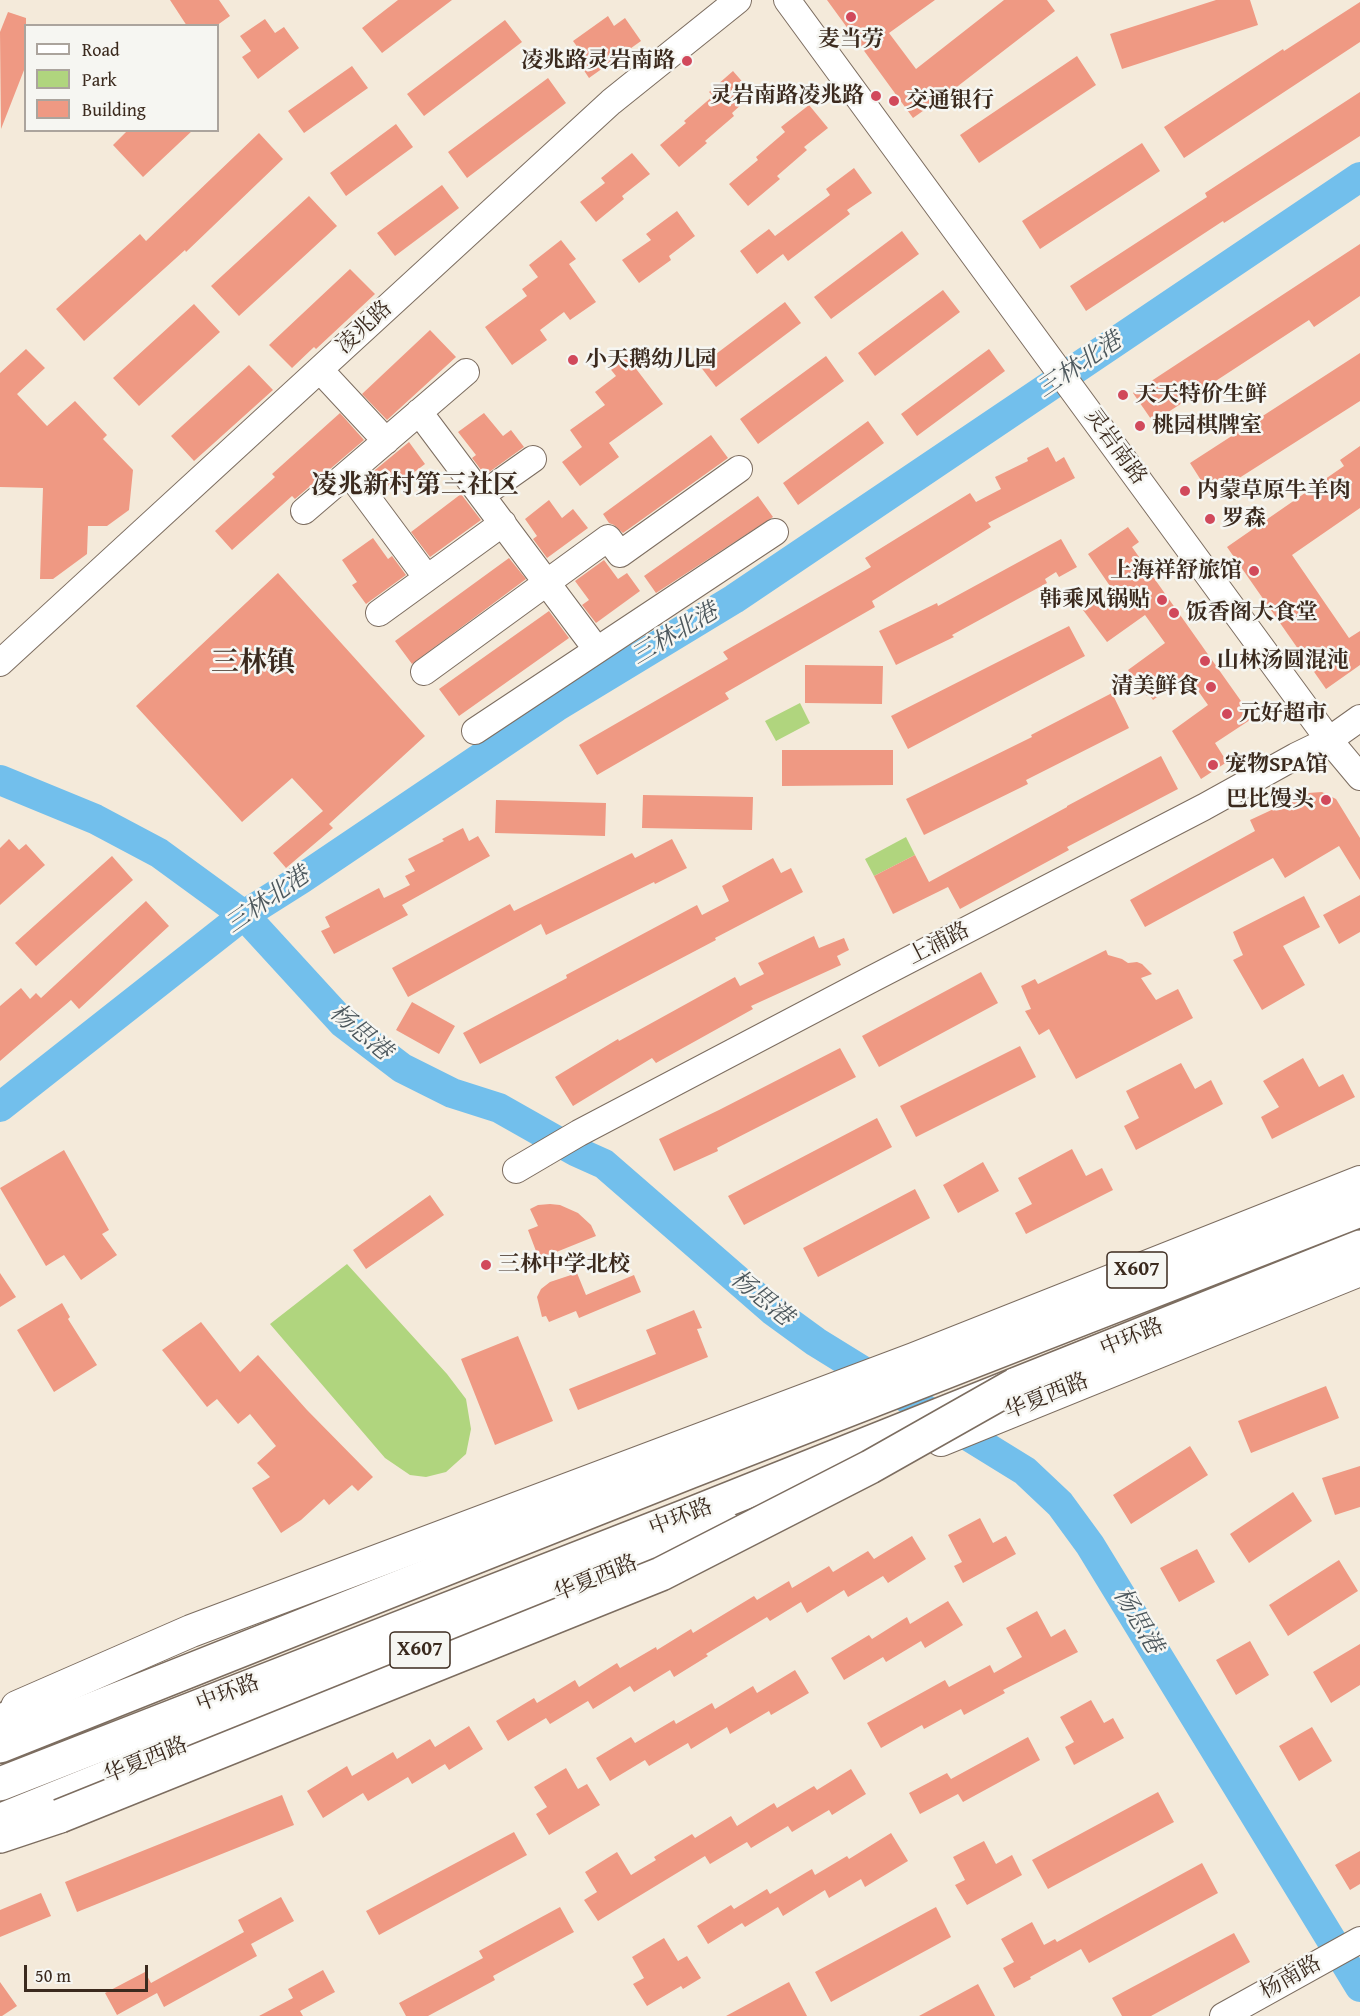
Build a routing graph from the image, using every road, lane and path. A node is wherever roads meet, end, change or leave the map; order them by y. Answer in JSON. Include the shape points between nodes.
{"nodes":[{"id":1,"x":738,"y":0,"type":"edge"},
{"id":2,"x":787,"y":0,"type":"edge"},
{"id":3,"x":320,"y":370,"type":"junction"},
{"id":4,"x":466,"y":372,"type":"dead end"},
{"id":5,"x":419,"y":412,"type":"junction"},
{"id":6,"x":386,"y":441,"type":"junction"},
{"id":7,"x":533,"y":459,"type":"dead end"},
{"id":8,"x":739,"y":469,"type":"dead end"},
{"id":9,"x":349,"y":473,"type":"junction"},
{"id":10,"x":482,"y":495,"type":"junction"},
{"id":11,"x":304,"y":511,"type":"dead end"},
{"id":12,"x":503,"y":523,"type":"junction"},
{"id":13,"x":775,"y":532,"type":"dead end"},
{"id":14,"x":427,"y":578,"type":"junction"},
{"id":15,"x":547,"y":581,"type":"junction"},
{"id":16,"x":379,"y":612,"type":"dead end"},
{"id":17,"x":597,"y":650,"type":"junction"},
{"id":18,"x":0,"y":663,"type":"edge"},
{"id":19,"x":424,"y":672,"type":"dead end"},
{"id":20,"x":1360,"y":718,"type":"edge"},
{"id":21,"x":475,"y":731,"type":"dead end"},
{"id":22,"x":1329,"y":740,"type":"junction"},
{"id":23,"x":1360,"y":777,"type":"edge"},
{"id":24,"x":516,"y":1170,"type":"dead end"},
{"id":25,"x":1360,"y":1182,"type":"edge"},
{"id":26,"x":1360,"y":1210,"type":"edge"},
{"id":27,"x":1360,"y":1247,"type":"edge"},
{"id":28,"x":1360,"y":1270,"type":"edge"},
{"id":29,"x":1182,"y":1278,"type":"junction"},
{"id":30,"x":1010,"y":1399,"type":"junction"},
{"id":31,"x":841,"y":1480,"type":"junction"},
{"id":32,"x":0,"y":1714,"type":"edge"},
{"id":33,"x":0,"y":1720,"type":"edge"},
{"id":34,"x":0,"y":1746,"type":"edge"},
{"id":35,"x":0,"y":1784,"type":"edge"},
{"id":36,"x":0,"y":1820,"type":"edge"},
{"id":37,"x":0,"y":1836,"type":"edge"},
{"id":38,"x":0,"y":1849,"type":"edge"},
{"id":39,"x":1360,"y":1940,"type":"edge"},
{"id":40,"x":1222,"y":2016,"type":"edge"}],
"edges":[{"from":1,"to":3,"type":"street","name":"凌兆路","via":[[611,102]]},
{"from":2,"to":22,"type":"street","name":"灵岩南路"},
{"from":3,"to":6,"type":"street"},
{"from":3,"to":18,"type":"street","name":"凌兆路"},
{"from":4,"to":5,"type":"street"},
{"from":5,"to":6,"type":"street"},
{"from":5,"to":10,"type":"street"},
{"from":6,"to":9,"type":"street"},
{"from":7,"to":10,"type":"street"},
{"from":8,"to":15,"type":"street","via":[[621,554],[608,538]]},
{"from":9,"to":11,"type":"street"},
{"from":9,"to":14,"type":"street"},
{"from":10,"to":12,"type":"street"},
{"from":12,"to":14,"type":"street"},
{"from":12,"to":15,"type":"street"},
{"from":13,"to":17,"type":"street"},
{"from":14,"to":16,"type":"street"},
{"from":15,"to":17,"type":"street"},
{"from":15,"to":19,"type":"street"},
{"from":17,"to":21,"type":"street"},
{"from":20,"to":22,"type":"street","name":"上浦路"},
{"from":22,"to":23,"type":"street","name":"灵岩南路"},
{"from":22,"to":24,"type":"street","name":"上浦路","via":[[579,1133]]},
{"from":25,"to":32,"type":"main road","number":"X607","via":[[914,1359],[191,1631]]},
{"from":26,"to":29,"type":"highway","name":"中环路"},
{"from":27,"to":30,"type":"highway","name":"中环路"},
{"from":28,"to":30,"type":"main road","name":"华夏西路","number":"X607"},
{"from":29,"to":33,"type":"highway","via":[[790,1412]]},
{"from":29,"to":34,"type":"highway","name":"中环路"},
{"from":30,"to":31,"type":"main road","name":"华夏西路","number":"X607","via":[[918,1449]]},
{"from":30,"to":35,"type":"highway","name":"中环路","bridge":true,"via":[[653,1529]]},
{"from":30,"to":37,"type":"highway","bridge":true,"via":[[661,1574],[60,1816]]},
{"from":31,"to":36,"type":"main road","name":"华夏西路","number":"X607"},
{"from":31,"to":38,"type":"main road","via":[[799,1514]]},
{"from":39,"to":40,"type":"street","name":"杨南路"}]}
